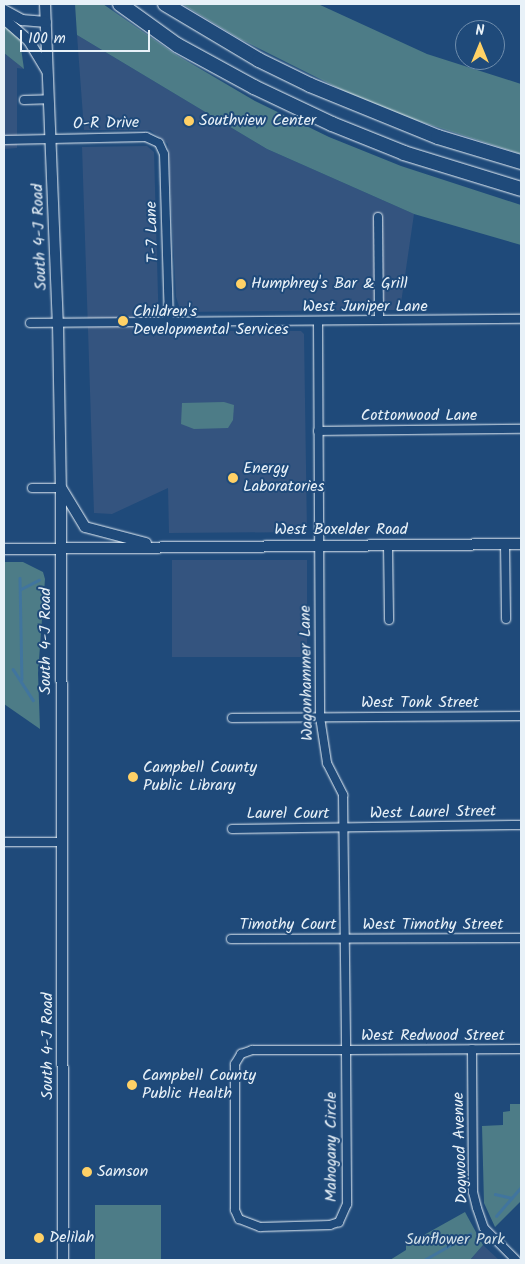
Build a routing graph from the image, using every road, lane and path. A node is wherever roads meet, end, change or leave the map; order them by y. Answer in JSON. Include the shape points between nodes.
{"nodes":[{"id":1,"x":45,"y":4,"type":"edge"},
{"id":2,"x":120,"y":4,"type":"edge"},
{"id":3,"x":165,"y":4,"type":"edge"},
{"id":4,"x":4,"y":10,"type":"edge"},
{"id":5,"x":4,"y":19,"type":"edge"},
{"id":6,"x":46,"y":22,"type":"junction"},
{"id":7,"x":48,"y":72,"type":"junction"},
{"id":8,"x":49,"y":99,"type":"junction"},
{"id":9,"x":24,"y":100,"type":"dead end"},
{"id":10,"x":52,"y":138,"type":"junction"},
{"id":11,"x":4,"y":140,"type":"edge"},
{"id":12,"x":159,"y":143,"type":"joint"},
{"id":13,"x":521,"y":162,"type":"edge"},
{"id":14,"x":521,"y":190,"type":"edge"},
{"id":15,"x":378,"y":217,"type":"dead end"},
{"id":16,"x":379,"y":320,"type":"junction"},
{"id":17,"x":521,"y":320,"type":"edge"},
{"id":18,"x":318,"y":321,"type":"junction"},
{"id":19,"x":170,"y":322,"type":"junction"},
{"id":20,"x":30,"y":323,"type":"dead end"},
{"id":21,"x":58,"y":323,"type":"junction"},
{"id":22,"x":521,"y":430,"type":"edge"},
{"id":23,"x":318,"y":431,"type":"junction"},
{"id":24,"x":32,"y":488,"type":"dead end"},
{"id":25,"x":61,"y":488,"type":"junction"},
{"id":26,"x":505,"y":544,"type":"junction"},
{"id":27,"x":521,"y":544,"type":"edge"},
{"id":28,"x":388,"y":545,"type":"junction"},
{"id":29,"x":319,"y":546,"type":"junction"},
{"id":30,"x":162,"y":547,"type":"junction"},
{"id":31,"x":4,"y":549,"type":"edge"},
{"id":32,"x":61,"y":549,"type":"junction"},
{"id":33,"x":506,"y":619,"type":"dead end"},
{"id":34,"x":389,"y":620,"type":"dead end"},
{"id":35,"x":521,"y":716,"type":"edge"},
{"id":36,"x":320,"y":717,"type":"junction"},
{"id":37,"x":232,"y":718,"type":"dead end"},
{"id":38,"x":521,"y":826,"type":"edge"},
{"id":39,"x":232,"y":828,"type":"dead end"},
{"id":40,"x":344,"y":828,"type":"junction"},
{"id":41,"x":4,"y":842,"type":"edge"},
{"id":42,"x":62,"y":842,"type":"junction"},
{"id":43,"x":521,"y":938,"type":"edge"},
{"id":44,"x":231,"y":939,"type":"dead end"},
{"id":45,"x":344,"y":939,"type":"junction"},
{"id":46,"x":472,"y":1049,"type":"junction"},
{"id":47,"x":521,"y":1049,"type":"edge"},
{"id":48,"x":346,"y":1050,"type":"junction"},
{"id":49,"x":63,"y":1260,"type":"edge"},
{"id":50,"x":516,"y":1260,"type":"edge"}],
"edges":[{"from":1,"to":6,"type":"main road","name":"South 4-J Road"},
{"from":2,"to":14,"type":"highway","via":[[176,45],[254,88],[404,153]]},
{"from":3,"to":13,"type":"highway","via":[[259,60],[310,85],[438,137]]},
{"from":4,"to":6,"type":"main road","via":[[22,20]]},
{"from":5,"to":7,"type":"main road","via":[[29,41]]},
{"from":6,"to":7,"type":"main road","name":"South 4-J Road"},
{"from":7,"to":8,"type":"main road","name":"South 4-J Road"},
{"from":8,"to":9,"type":"street"},
{"from":8,"to":10,"type":"main road","name":"South 4-J Road"},
{"from":10,"to":11,"type":"street","name":"O-R Drive"},
{"from":10,"to":12,"type":"street","name":"O-R Drive","via":[[146,137]]},
{"from":10,"to":21,"type":"main road","name":"South 4-J Road"},
{"from":12,"to":19,"type":"street","name":"T-7 Lane","via":[[164,154]]},
{"from":15,"to":16,"type":"street"},
{"from":16,"to":17,"type":"street","name":"West Juniper Lane"},
{"from":16,"to":18,"type":"street","name":"West Juniper Lane"},
{"from":18,"to":19,"type":"street","name":"West Juniper Lane"},
{"from":18,"to":23,"type":"street","name":"Wagonhammer Lane"},
{"from":19,"to":21,"type":"street","name":"West Juniper Lane"},
{"from":20,"to":21,"type":"street","name":"West Juniper Lane"},
{"from":21,"to":25,"type":"main road","name":"South 4-J Road"},
{"from":22,"to":23,"type":"street","name":"Cottonwood Lane"},
{"from":23,"to":29,"type":"street","name":"Wagonhammer Lane"},
{"from":24,"to":25,"type":"street"},
{"from":25,"to":30,"type":"main road","via":[[80,522],[88,528]]},
{"from":25,"to":32,"type":"main road","name":"South 4-J Road"},
{"from":26,"to":27,"type":"main road","name":"West Boxelder Road"},
{"from":26,"to":28,"type":"main road","name":"West Boxelder Road"},
{"from":26,"to":33,"type":"street"},
{"from":28,"to":29,"type":"main road","name":"West Boxelder Road"},
{"from":28,"to":34,"type":"street"},
{"from":29,"to":30,"type":"main road","name":"West Boxelder Road"},
{"from":29,"to":36,"type":"street","name":"Wagonhammer Lane"},
{"from":30,"to":32,"type":"main road"},
{"from":31,"to":32,"type":"main road"},
{"from":32,"to":42,"type":"main road","name":"South 4-J Road"},
{"from":35,"to":36,"type":"street","name":"West Tonk Street"},
{"from":36,"to":37,"type":"street","name":"West Tonk Street"},
{"from":36,"to":40,"type":"street","name":"Wagonhammer Lane","via":[[327,763],[343,795]]},
{"from":38,"to":40,"type":"street","name":"West Laurel Street"},
{"from":39,"to":40,"type":"street","name":"Laurel Court"},
{"from":40,"to":45,"type":"street","name":"Wagonhammer Lane"},
{"from":41,"to":42,"type":"street"},
{"from":42,"to":49,"type":"main road","name":"South 4-J Road"},
{"from":43,"to":45,"type":"street","name":"West Timothy Street"},
{"from":44,"to":45,"type":"street","name":"Timothy Court"},
{"from":45,"to":48,"type":"street","name":"Wagonhammer Lane"},
{"from":46,"to":47,"type":"street","name":"West Redwood Street"},
{"from":46,"to":48,"type":"street","name":"West Redwood Street"},
{"from":46,"to":50,"type":"street","name":"Dogwood Avenue","via":[[477,1208],[484,1228]]},
{"from":48,"to":48,"type":"street","name":"Mahogany Circle","via":[[344,1214],[339,1222],[330,1225],[247,1224],[239,1219],[235,1210],[235,1064],[241,1054],[252,1050]]}]}
